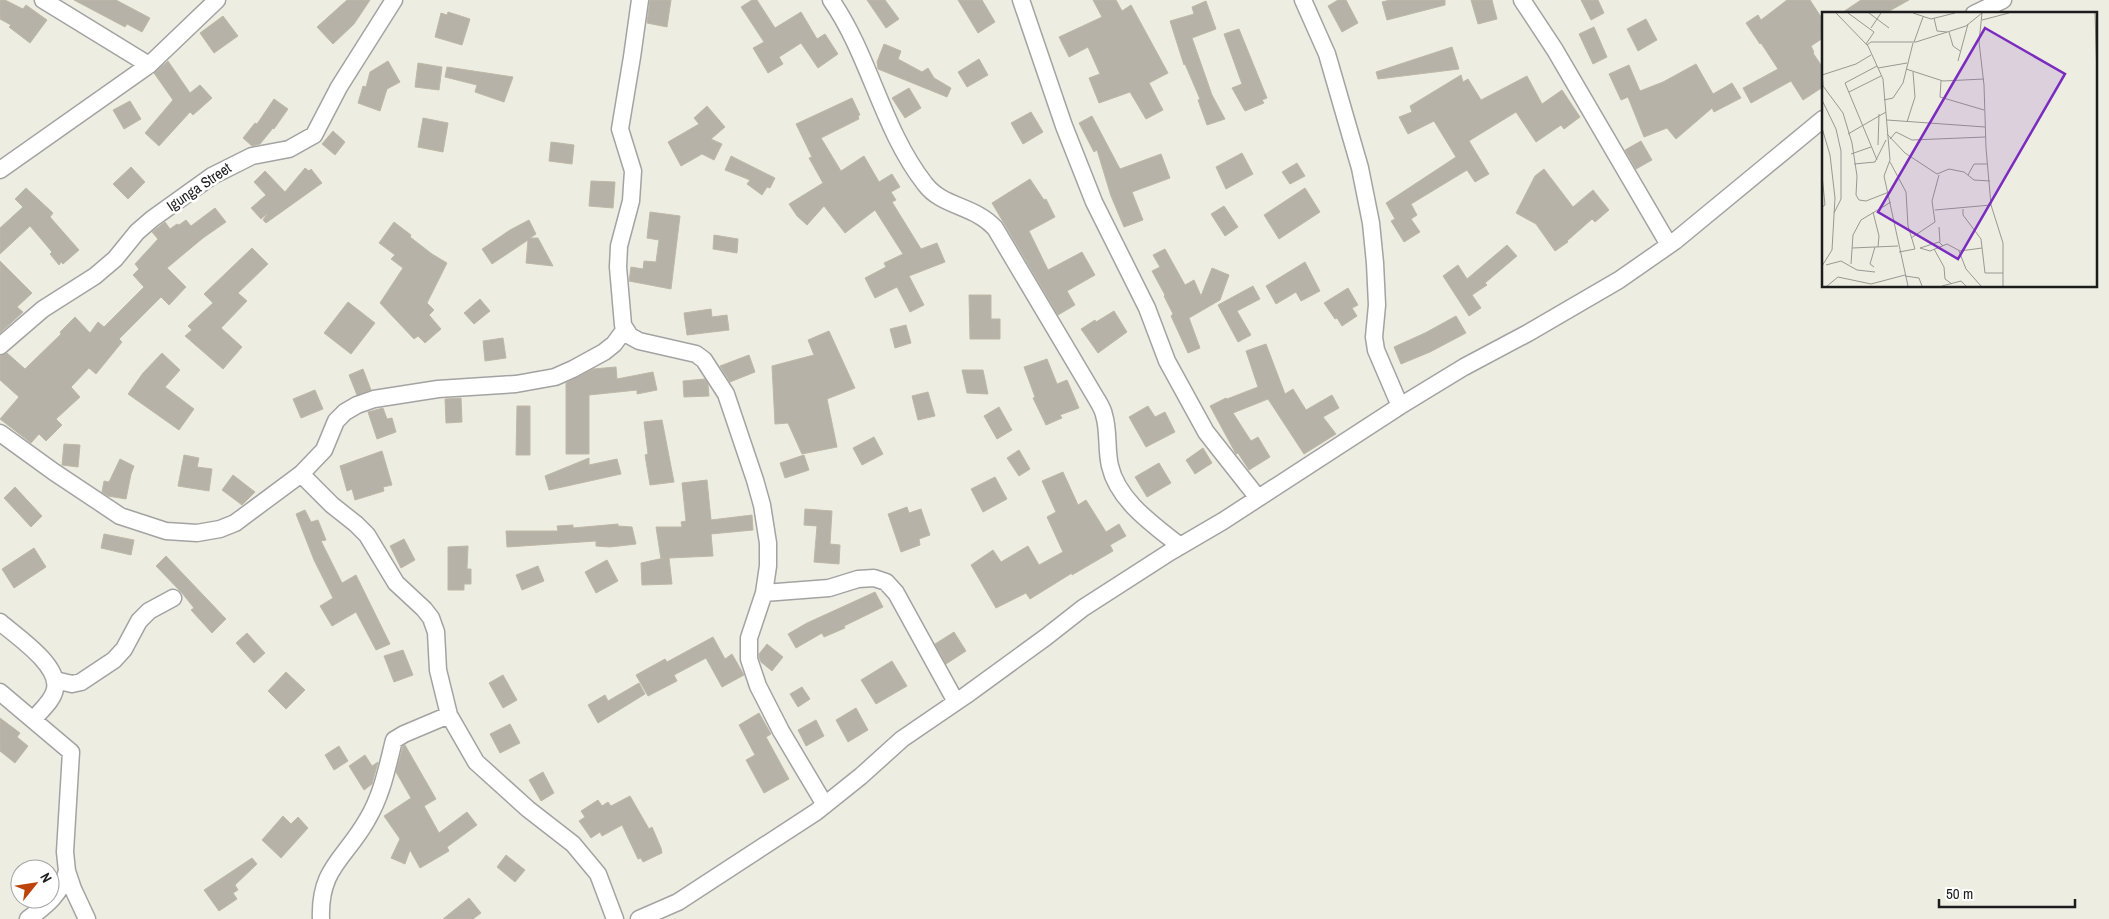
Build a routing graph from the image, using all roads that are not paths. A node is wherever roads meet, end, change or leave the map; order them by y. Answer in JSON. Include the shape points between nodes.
{"nodes":[{"id":1,"x":43,"y":0,"type":"edge"},
{"id":2,"x":217,"y":0,"type":"edge"},
{"id":3,"x":394,"y":0,"type":"edge"},
{"id":4,"x":640,"y":0,"type":"edge"},
{"id":5,"x":831,"y":0,"type":"edge"},
{"id":6,"x":1022,"y":0,"type":"edge"},
{"id":7,"x":1303,"y":0,"type":"edge"},
{"id":8,"x":1522,"y":0,"type":"edge"},
{"id":9,"x":2003,"y":0,"type":"edge"},
{"id":10,"x":1978,"y":12,"type":"edge"},
{"id":11,"x":149,"y":65,"type":"junction"},
{"id":12,"x":1822,"y":120,"type":"edge"},
{"id":13,"x":0,"y":170,"type":"edge"},
{"id":14,"x":1669,"y":245,"type":"junction"},
{"id":15,"x":626,"y":330,"type":"junction"},
{"id":16,"x":0,"y":346,"type":"edge"},
{"id":17,"x":1400,"y":406,"type":"junction"},
{"id":18,"x":0,"y":433,"type":"edge"},
{"id":19,"x":302,"y":474,"type":"junction"},
{"id":20,"x":1258,"y":498,"type":"junction"},
{"id":21,"x":1180,"y":546,"type":"junction"},
{"id":22,"x":764,"y":593,"type":"junction"},
{"id":23,"x":173,"y":598,"type":"dead end"},
{"id":24,"x":0,"y":622,"type":"edge"},
{"id":25,"x":55,"y":680,"type":"junction"},
{"id":26,"x":0,"y":692,"type":"edge"},
{"id":27,"x":956,"y":702,"type":"junction"},
{"id":28,"x":449,"y":715,"type":"junction"},
{"id":29,"x":33,"y":720,"type":"junction"},
{"id":30,"x":825,"y":805,"type":"junction"},
{"id":31,"x":67,"y":871,"type":"junction"},
{"id":32,"x":28,"y":919,"type":"edge"},
{"id":33,"x":87,"y":919,"type":"edge"},
{"id":34,"x":321,"y":919,"type":"edge"},
{"id":35,"x":615,"y":919,"type":"edge"},
{"id":36,"x":639,"y":919,"type":"edge"}],
"edges":[{"from":1,"to":11,"type":"street"},
{"from":2,"to":11,"type":"street"},
{"from":3,"to":16,"type":"street","name":"Igunga Street","via":[[344,78],[314,135],[289,150],[252,156],[212,176],[152,219],[96,276],[43,309]]},
{"from":4,"to":15,"type":"street","via":[[620,129],[633,171],[631,201],[619,246],[618,267],[622,319]]},
{"from":5,"to":21,"type":"street","via":[[858,51],[885,115],[918,175],[933,194],[982,216],[995,228],[1105,416],[1114,477],[1127,499]]},
{"from":6,"to":20,"type":"street","via":[[1064,126],[1094,202],[1147,308],[1167,361],[1206,432]]},
{"from":7,"to":17,"type":"street","via":[[1327,54],[1358,161],[1371,223],[1375,262],[1376,350]]},
{"from":8,"to":14,"type":"street","via":[[1555,50]]},
{"from":9,"to":10,"type":"street"},
{"from":11,"to":13,"type":"street"},
{"from":12,"to":14,"type":"street"},
{"from":14,"to":17,"type":"street","via":[[1619,280]]},
{"from":15,"to":19,"type":"street","via":[[604,352],[555,376],[516,384],[438,389],[374,399],[357,405],[336,421],[324,450]]},
{"from":15,"to":22,"type":"street","via":[[639,341],[696,354],[711,368],[726,394],[762,505],[768,543]]},
{"from":17,"to":20,"type":"street"},
{"from":18,"to":19,"type":"street","via":[[120,516],[166,531],[197,533],[235,523]]},
{"from":19,"to":28,"type":"street","via":[[367,535],[396,583],[431,618],[436,632],[438,670]]},
{"from":20,"to":21,"type":"street"},
{"from":21,"to":27,"type":"street","via":[[1083,608]]},
{"from":22,"to":27,"type":"street","via":[[828,588],[858,579],[874,578],[886,582],[896,593]]},
{"from":22,"to":30,"type":"street","via":[[749,638],[749,659],[777,724]]},
{"from":23,"to":25,"type":"street","via":[[149,611],[139,621],[114,660],[80,682],[72,684]]},
{"from":24,"to":25,"type":"street","via":[[33,649]]},
{"from":25,"to":29,"type":"street","via":[[52,696]]},
{"from":26,"to":29,"type":"street"},
{"from":27,"to":30,"type":"street","via":[[902,739]]},
{"from":28,"to":34,"type":"street","via":[[394,740],[378,798],[366,822],[323,886]]},
{"from":28,"to":35,"type":"street","via":[[476,762],[528,809],[574,844],[598,874]]},
{"from":29,"to":31,"type":"street","via":[[71,752],[65,852]]},
{"from":30,"to":36,"type":"street","via":[[678,902]]},
{"from":31,"to":32,"type":"street","via":[[60,891]]},
{"from":31,"to":33,"type":"street"}]}
